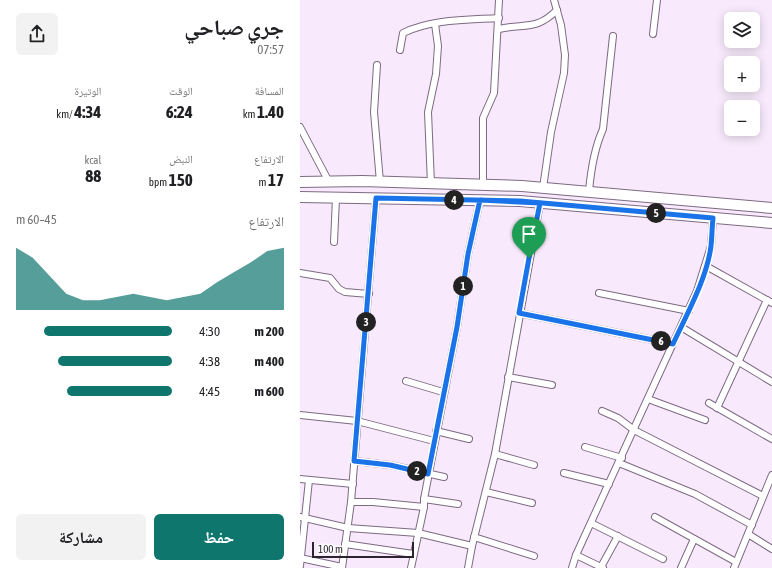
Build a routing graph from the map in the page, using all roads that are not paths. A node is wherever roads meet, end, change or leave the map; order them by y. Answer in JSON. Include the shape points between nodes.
{"nodes":[{"id":1,"x":499,"y":0,"type":"edge"},
{"id":2,"x":554,"y":0,"type":"edge"},
{"id":3,"x":657,"y":0,"type":"edge"},
{"id":4,"x":557,"y":10,"type":"junction"},
{"id":5,"x":499,"y":18,"type":"junction"},
{"id":6,"x":436,"y":24,"type":"junction"},
{"id":7,"x":498,"y":28,"type":"junction"},
{"id":8,"x":653,"y":34,"type":"dead end"},
{"id":9,"x":613,"y":36,"type":"dead end"},
{"id":10,"x":400,"y":50,"type":"dead end"},
{"id":11,"x":378,"y":65,"type":"dead end"},
{"id":12,"x":300,"y":127,"type":"edge"},
{"id":13,"x":300,"y":182,"type":"edge"},
{"id":14,"x":329,"y":182,"type":"junction"},
{"id":15,"x":380,"y":182,"type":"junction"},
{"id":16,"x":431,"y":184,"type":"junction"},
{"id":17,"x":483,"y":185,"type":"junction"},
{"id":18,"x":543,"y":188,"type":"junction"},
{"id":19,"x":589,"y":191,"type":"junction"},
{"id":20,"x":300,"y":197,"type":"edge"},
{"id":21,"x":336,"y":198,"type":"junction"},
{"id":22,"x":376,"y":198,"type":"junction"},
{"id":23,"x":480,"y":200,"type":"junction"},
{"id":24,"x":540,"y":203,"type":"junction"},
{"id":25,"x":772,"y":208,"type":"edge"},
{"id":26,"x":713,"y":218,"type":"junction"},
{"id":27,"x":772,"y":223,"type":"edge"},
{"id":28,"x":334,"y":242,"type":"dead end"},
{"id":29,"x":706,"y":266,"type":"junction"},
{"id":30,"x":300,"y":273,"type":"edge"},
{"id":31,"x":599,"y":293,"type":"dead end"},
{"id":32,"x":369,"y":294,"type":"junction"},
{"id":33,"x":769,"y":302,"type":"edge"},
{"id":34,"x":689,"y":311,"type":"junction"},
{"id":35,"x":519,"y":313,"type":"junction"},
{"id":36,"x":681,"y":327,"type":"junction"},
{"id":37,"x":673,"y":344,"type":"junction"},
{"id":38,"x":740,"y":361,"type":"junction"},
{"id":39,"x":508,"y":377,"type":"junction"},
{"id":40,"x":406,"y":381,"type":"dead end"},
{"id":41,"x":772,"y":382,"type":"edge"},
{"id":42,"x":552,"y":385,"type":"dead end"},
{"id":43,"x":443,"y":392,"type":"junction"},
{"id":44,"x":648,"y":399,"type":"junction"},
{"id":45,"x":709,"y":403,"type":"dead end"},
{"id":46,"x":717,"y":408,"type":"junction"},
{"id":47,"x":602,"y":411,"type":"dead end"},
{"id":48,"x":300,"y":415,"type":"edge"},
{"id":49,"x":706,"y":420,"type":"dead end"},
{"id":50,"x":357,"y":421,"type":"junction"},
{"id":51,"x":436,"y":430,"type":"junction"},
{"id":52,"x":634,"y":430,"type":"junction"},
{"id":53,"x":469,"y":439,"type":"dead end"},
{"id":54,"x":772,"y":439,"type":"edge"},
{"id":55,"x":434,"y":441,"type":"junction"},
{"id":56,"x":585,"y":447,"type":"dead end"},
{"id":57,"x":495,"y":454,"type":"junction"},
{"id":58,"x":354,"y":461,"type":"junction"},
{"id":59,"x":620,"y":461,"type":"junction"},
{"id":60,"x":534,"y":465,"type":"dead end"},
{"id":61,"x":564,"y":473,"type":"dead end"},
{"id":62,"x":428,"y":474,"type":"junction"},
{"id":63,"x":772,"y":475,"type":"edge"},
{"id":64,"x":444,"y":477,"type":"dead end"},
{"id":65,"x":300,"y":479,"type":"edge"},
{"id":66,"x":309,"y":480,"type":"junction"},
{"id":67,"x":353,"y":484,"type":"junction"},
{"id":68,"x":609,"y":484,"type":"junction"},
{"id":69,"x":766,"y":489,"type":"junction"},
{"id":70,"x":486,"y":492,"type":"junction"},
{"id":71,"x":772,"y":493,"type":"edge"},
{"id":72,"x":763,"y":496,"type":"junction"},
{"id":73,"x":424,"y":499,"type":"junction"},
{"id":74,"x":351,"y":502,"type":"junction"},
{"id":75,"x":532,"y":503,"type":"dead end"},
{"id":76,"x":458,"y":504,"type":"dead end"},
{"id":77,"x":424,"y":507,"type":"junction"},
{"id":78,"x":655,"y":517,"type":"dead end"},
{"id":79,"x":303,"y":518,"type":"edge"},
{"id":80,"x":591,"y":523,"type":"junction"},
{"id":81,"x":752,"y":525,"type":"junction"},
{"id":82,"x":348,"y":528,"type":"junction"},
{"id":83,"x":418,"y":533,"type":"junction"},
{"id":84,"x":748,"y":534,"type":"junction"},
{"id":85,"x":618,"y":536,"type":"junction"},
{"id":86,"x":474,"y":537,"type":"junction"},
{"id":87,"x":694,"y":539,"type":"junction"},
{"id":88,"x":345,"y":544,"type":"junction"},
{"id":89,"x":472,"y":546,"type":"junction"},
{"id":90,"x":772,"y":549,"type":"edge"},
{"id":91,"x":413,"y":554,"type":"junction"},
{"id":92,"x":576,"y":555,"type":"junction"},
{"id":93,"x":534,"y":556,"type":"dead end"},
{"id":94,"x":301,"y":558,"type":"edge"},
{"id":95,"x":663,"y":559,"type":"dead end"},
{"id":96,"x":735,"y":565,"type":"edge"},
{"id":97,"x":300,"y":566,"type":"edge"},
{"id":98,"x":602,"y":567,"type":"edge"},
{"id":99,"x":342,"y":568,"type":"edge"},
{"id":100,"x":411,"y":568,"type":"edge"},
{"id":101,"x":468,"y":568,"type":"edge"},
{"id":102,"x":572,"y":568,"type":"edge"},
{"id":103,"x":681,"y":568,"type":"edge"}],
"edges":[{"from":1,"to":5,"type":"street"},
{"from":2,"to":4,"type":"street"},
{"from":3,"to":8,"type":"street"},
{"from":4,"to":7,"type":"street","via":[[537,25]]},
{"from":4,"to":18,"type":"street","via":[[565,55],[564,73],[551,132]]},
{"from":5,"to":6,"type":"street"},
{"from":5,"to":7,"type":"street"},
{"from":6,"to":10,"type":"street","via":[[413,28],[403,33]]},
{"from":6,"to":16,"type":"street","via":[[436,74],[428,112]]},
{"from":7,"to":17,"type":"street","via":[[494,93],[483,118]]},
{"from":9,"to":19,"type":"street","via":[[602,129],[593,158]]},
{"from":11,"to":15,"type":"street","via":[[374,112]]},
{"from":12,"to":14,"type":"street"},
{"from":13,"to":14,"type":"main road"},
{"from":14,"to":15,"type":"main road"},
{"from":15,"to":16,"type":"main road"},
{"from":16,"to":17,"type":"main road"},
{"from":17,"to":18,"type":"main road"},
{"from":18,"to":19,"type":"main road"},
{"from":19,"to":25,"type":"main road"},
{"from":20,"to":21,"type":"main road"},
{"from":21,"to":22,"type":"main road"},
{"from":21,"to":28,"type":"street"},
{"from":22,"to":23,"type":"main road"},
{"from":22,"to":32,"type":"street"},
{"from":23,"to":24,"type":"main road"},
{"from":23,"to":43,"type":"street"},
{"from":24,"to":26,"type":"main road"},
{"from":24,"to":35,"type":"street"},
{"from":26,"to":27,"type":"main road"},
{"from":26,"to":29,"type":"street","via":[[711,246]]},
{"from":29,"to":33,"type":"street"},
{"from":29,"to":34,"type":"street"},
{"from":30,"to":32,"type":"street","via":[[330,278],[345,292]]},
{"from":31,"to":34,"type":"street"},
{"from":32,"to":50,"type":"street"},
{"from":33,"to":38,"type":"street"},
{"from":34,"to":36,"type":"street"},
{"from":35,"to":37,"type":"street"},
{"from":35,"to":39,"type":"street"},
{"from":36,"to":37,"type":"street"},
{"from":36,"to":38,"type":"street"},
{"from":37,"to":44,"type":"street"},
{"from":38,"to":41,"type":"street"},
{"from":38,"to":46,"type":"street"},
{"from":39,"to":42,"type":"street"},
{"from":39,"to":57,"type":"street"},
{"from":40,"to":43,"type":"street"},
{"from":43,"to":51,"type":"street"},
{"from":44,"to":49,"type":"street"},
{"from":44,"to":52,"type":"street"},
{"from":45,"to":46,"type":"street"},
{"from":46,"to":54,"type":"street"},
{"from":47,"to":52,"type":"street","via":[[618,418]]},
{"from":48,"to":50,"type":"street"},
{"from":50,"to":55,"type":"street"},
{"from":50,"to":58,"type":"street"},
{"from":51,"to":53,"type":"street"},
{"from":51,"to":55,"type":"street"},
{"from":52,"to":59,"type":"street"},
{"from":52,"to":72,"type":"street"},
{"from":55,"to":62,"type":"street"},
{"from":56,"to":59,"type":"street"},
{"from":57,"to":60,"type":"street"},
{"from":57,"to":70,"type":"street"},
{"from":58,"to":62,"type":"street","via":[[390,465]]},
{"from":58,"to":67,"type":"street"},
{"from":59,"to":68,"type":"street"},
{"from":59,"to":81,"type":"street","via":[[696,494]]},
{"from":61,"to":68,"type":"street"},
{"from":62,"to":64,"type":"street"},
{"from":62,"to":73,"type":"street"},
{"from":63,"to":69,"type":"street"},
{"from":65,"to":66,"type":"street"},
{"from":66,"to":67,"type":"street"},
{"from":66,"to":79,"type":"street"},
{"from":67,"to":74,"type":"street"},
{"from":68,"to":80,"type":"street"},
{"from":69,"to":71,"type":"street"},
{"from":69,"to":72,"type":"street"},
{"from":70,"to":75,"type":"street"},
{"from":70,"to":86,"type":"street"},
{"from":72,"to":81,"type":"street"},
{"from":73,"to":76,"type":"street"},
{"from":73,"to":77,"type":"street"},
{"from":74,"to":77,"type":"street"},
{"from":74,"to":82,"type":"street"},
{"from":77,"to":83,"type":"street"},
{"from":78,"to":87,"type":"street"},
{"from":79,"to":82,"type":"street"},
{"from":79,"to":94,"type":"street"},
{"from":80,"to":85,"type":"street"},
{"from":80,"to":92,"type":"street"},
{"from":81,"to":84,"type":"street"},
{"from":82,"to":83,"type":"street"},
{"from":82,"to":88,"type":"street"},
{"from":83,"to":89,"type":"street"},
{"from":83,"to":91,"type":"street"},
{"from":84,"to":90,"type":"street"},
{"from":84,"to":96,"type":"street"},
{"from":85,"to":95,"type":"street"},
{"from":85,"to":98,"type":"street"},
{"from":86,"to":89,"type":"street"},
{"from":86,"to":93,"type":"street"},
{"from":87,"to":96,"type":"street"},
{"from":87,"to":103,"type":"street"},
{"from":88,"to":91,"type":"street"},
{"from":88,"to":99,"type":"street"},
{"from":89,"to":101,"type":"street"},
{"from":91,"to":100,"type":"street"},
{"from":92,"to":98,"type":"street"},
{"from":92,"to":102,"type":"street"},
{"from":94,"to":97,"type":"street"},
{"from":94,"to":99,"type":"street"}]}
